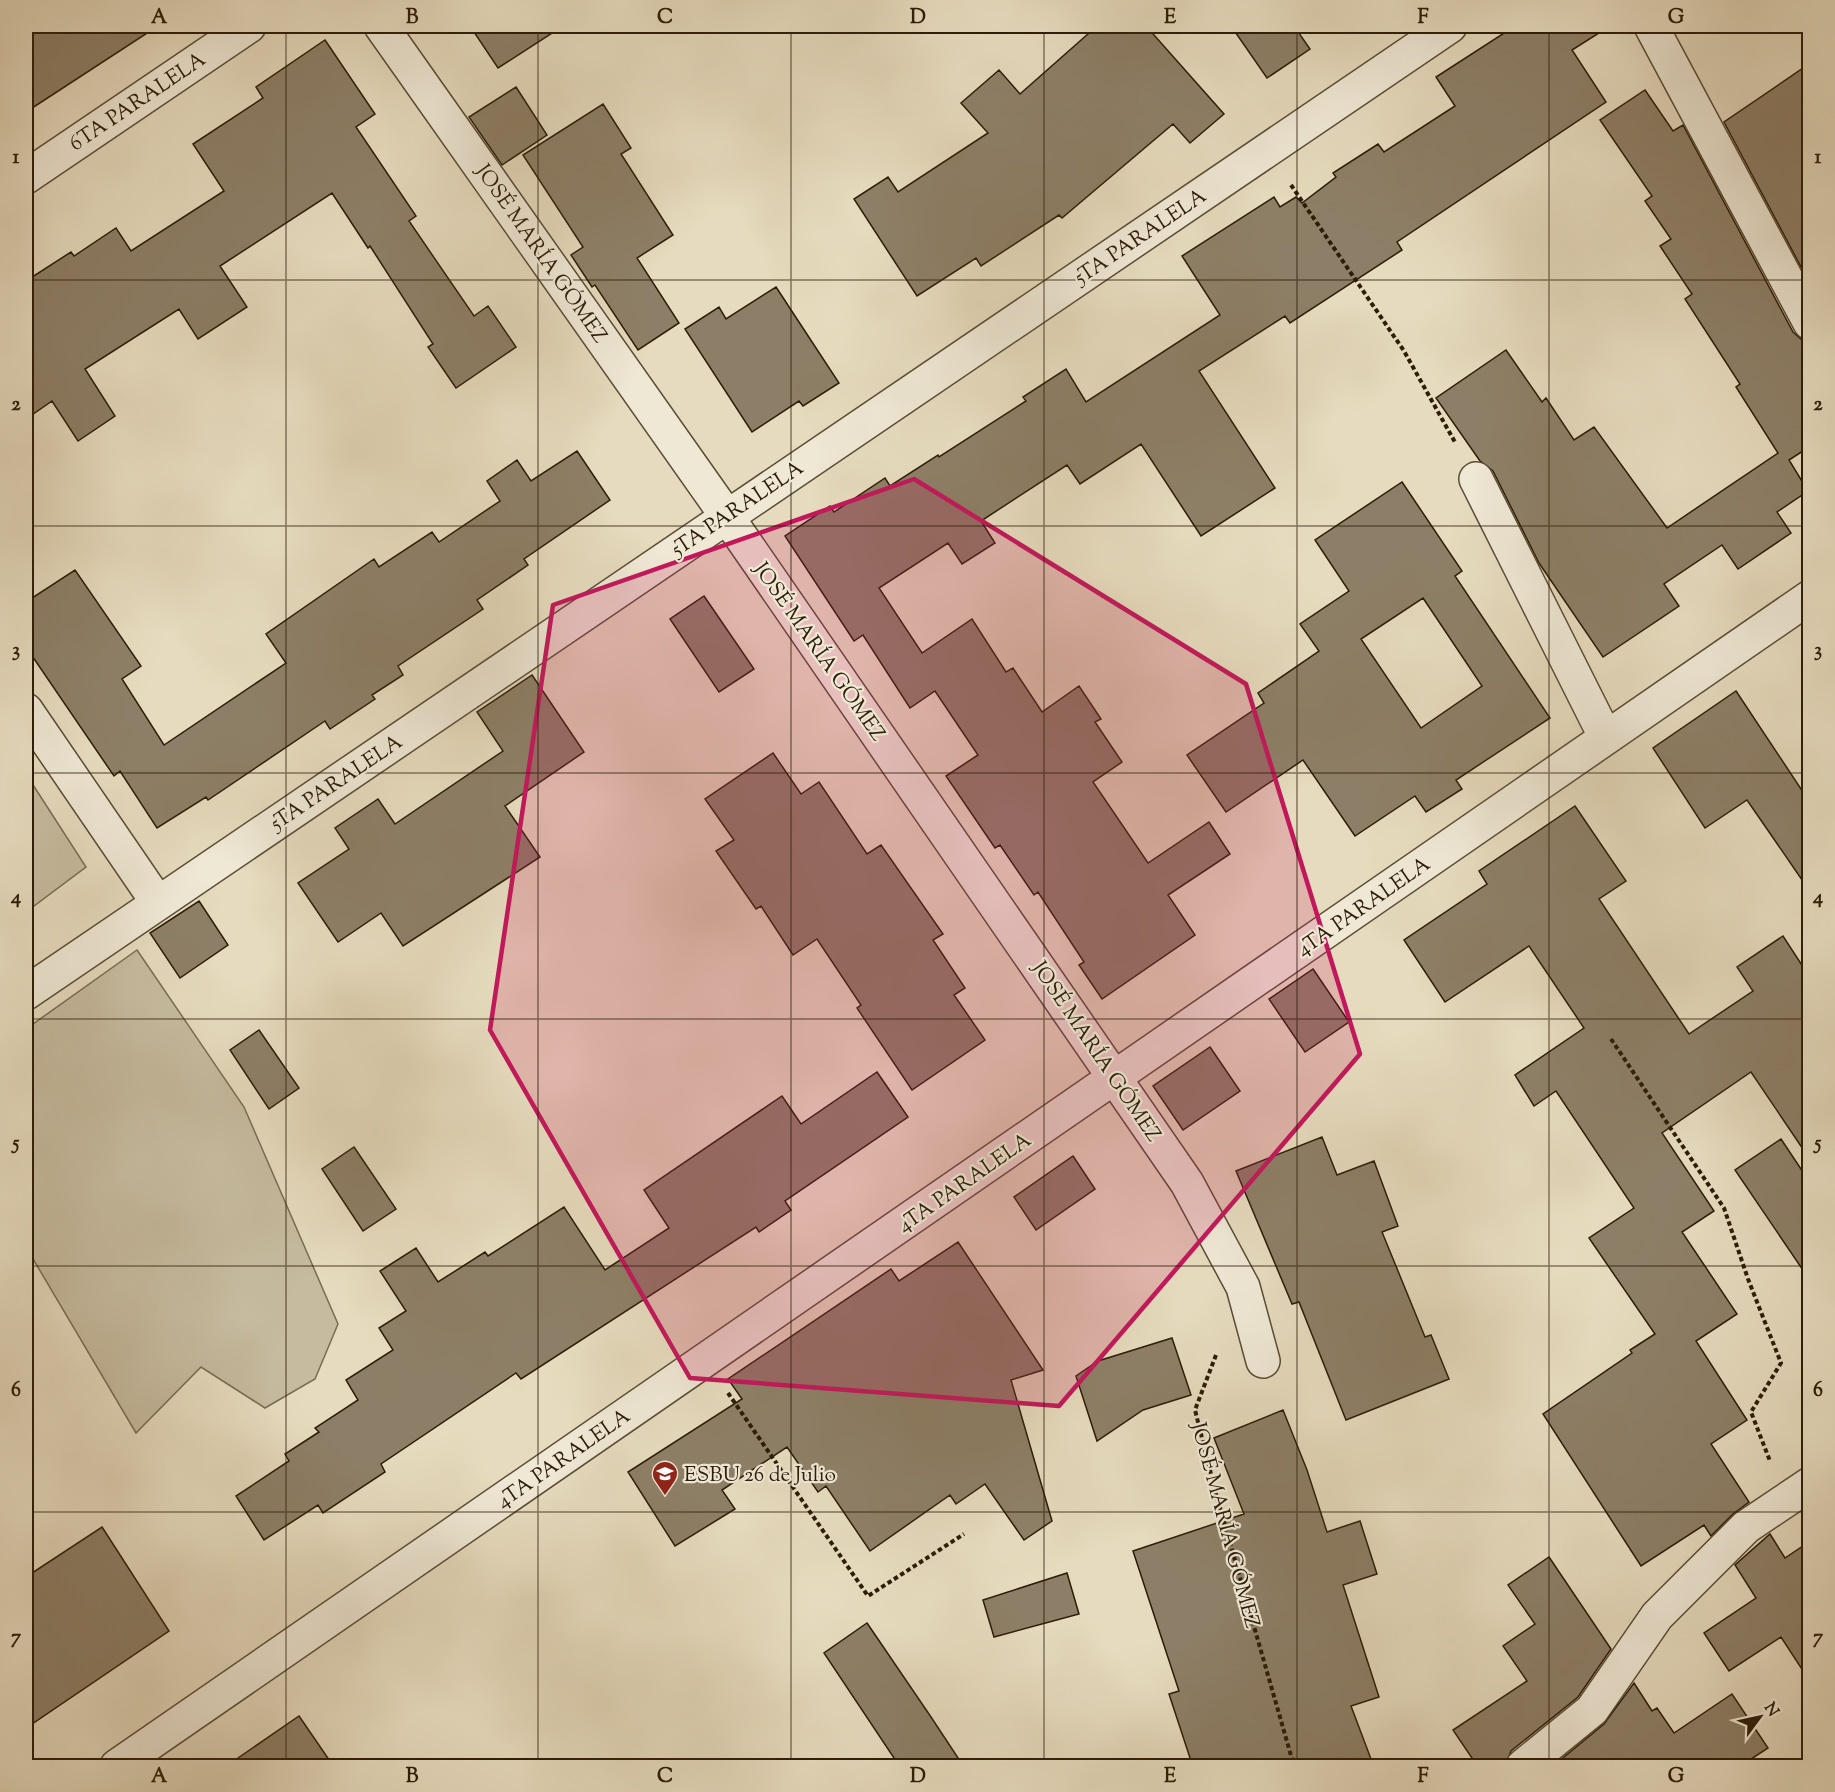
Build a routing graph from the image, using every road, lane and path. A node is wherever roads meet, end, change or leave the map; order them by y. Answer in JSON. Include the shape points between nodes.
{"nodes":[{"id":1,"x":249,"y":26,"type":"edge"},
{"id":2,"x":381,"y":26,"type":"edge"},
{"id":3,"x":1450,"y":26,"type":"edge"},
{"id":4,"x":1651,"y":26,"type":"edge"},
{"id":5,"x":1267,"y":150,"type":"junction"},
{"id":6,"x":26,"y":177,"type":"edge"},
{"id":7,"x":1809,"y":323,"type":"edge"},
{"id":8,"x":1476,"y":479,"type":"joint"},
{"id":9,"x":726,"y":515,"type":"junction"},
{"id":10,"x":1809,"y":597,"type":"edge"},
{"id":11,"x":26,"y":710,"type":"edge"},
{"id":12,"x":1606,"y":738,"type":"junction"},
{"id":13,"x":158,"y":903,"type":"junction"},
{"id":14,"x":26,"y":993,"type":"edge"},
{"id":15,"x":1611,"y":1039,"type":"dead end"},
{"id":16,"x":1116,"y":1077,"type":"junction"},
{"id":17,"x":1217,"y":1354,"type":"dead end"},
{"id":18,"x":705,"y":1360,"type":"junction"},
{"id":19,"x":1263,"y":1361,"type":"dead end"},
{"id":20,"x":1797,"y":1492,"type":"edge"},
{"id":21,"x":964,"y":1534,"type":"dead end"},
{"id":22,"x":117,"y":1767,"type":"edge"},
{"id":23,"x":1293,"y":1767,"type":"edge"},
{"id":24,"x":1523,"y":1767,"type":"edge"}],
"edges":[{"from":1,"to":6,"type":"street","name":"6TA PARALELA"},
{"from":2,"to":9,"type":"street","name":"JOSÉ MARÍA GÓMEZ"},
{"from":3,"to":5,"type":"street","name":"5TA PARALELA"},
{"from":4,"to":7,"type":"street"},
{"from":5,"to":8,"type":"path","via":[[1404,351]]},
{"from":5,"to":9,"type":"street","name":"5TA PARALELA"},
{"from":8,"to":12,"type":"street"},
{"from":9,"to":13,"type":"street","name":"5TA PARALELA"},
{"from":9,"to":16,"type":"street","name":"JOSÉ MARÍA GÓMEZ"},
{"from":10,"to":12,"type":"street","name":"4TA PARALELA"},
{"from":11,"to":13,"type":"street"},
{"from":12,"to":16,"type":"street","name":"4TA PARALELA"},
{"from":13,"to":14,"type":"street","name":"5TA PARALELA"},
{"from":15,"to":20,"type":"path","via":[[1724,1208],[1781,1363],[1751,1412]]},
{"from":16,"to":18,"type":"street","name":"4TA PARALELA"},
{"from":16,"to":19,"type":"street","name":"JOSÉ MARÍA GÓMEZ","via":[[1187,1183],[1243,1287]]},
{"from":17,"to":23,"type":"path","name":"JOSÉ MARÍA GÓMEZ","via":[[1195,1410]]},
{"from":18,"to":21,"type":"path","via":[[868,1596]]},
{"from":18,"to":22,"type":"street","name":"4TA PARALELA"},
{"from":20,"to":24,"type":"street","via":[[1746,1527],[1665,1608],[1592,1710]]}]}
